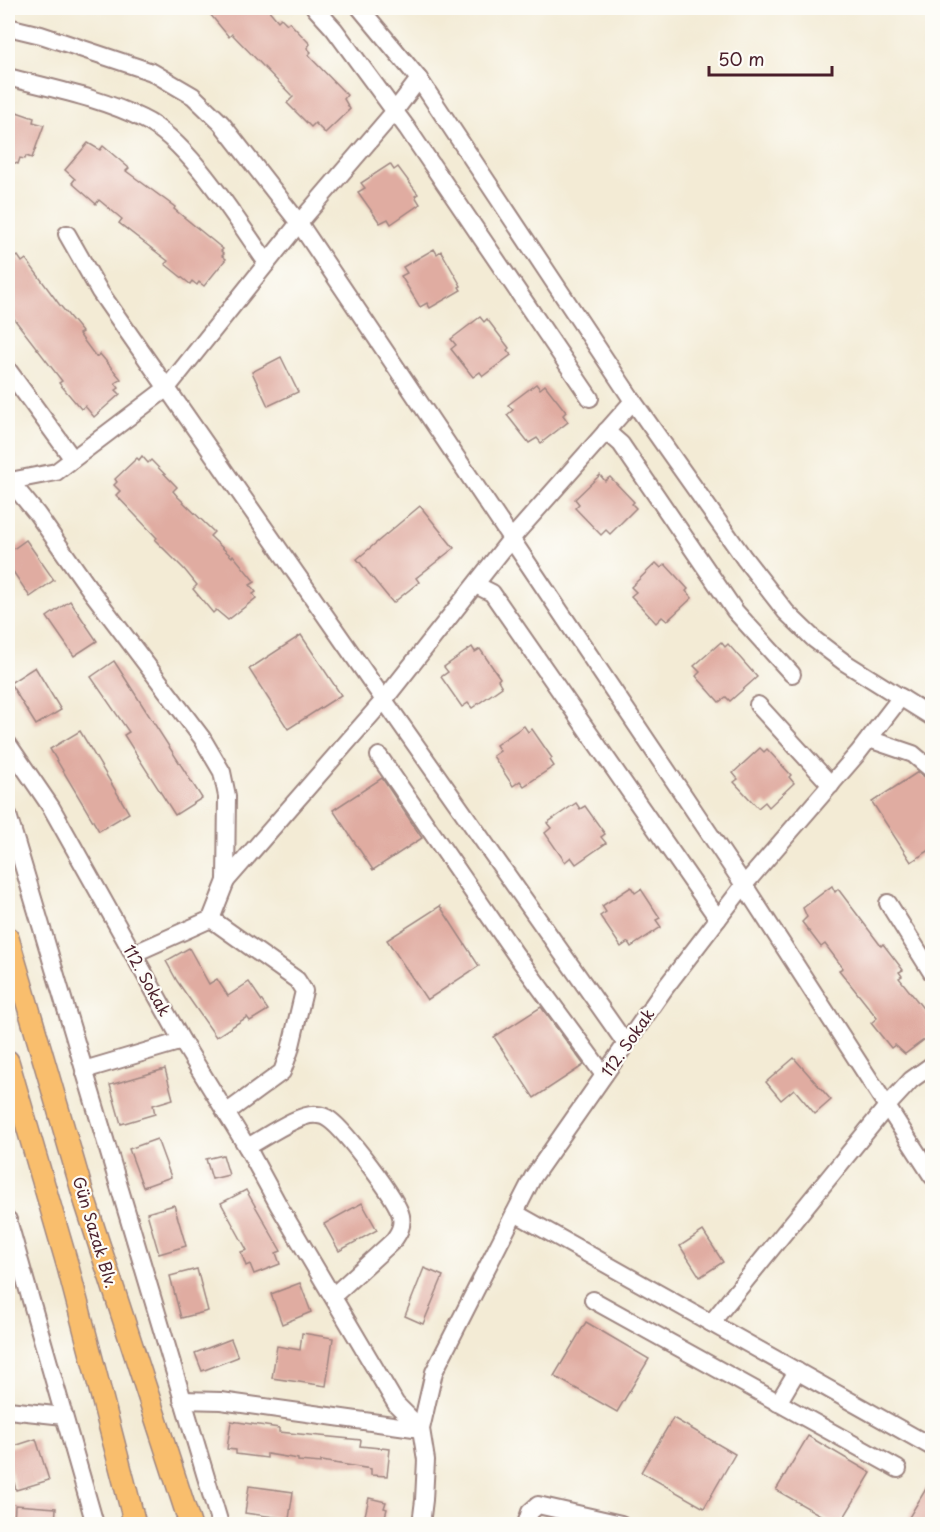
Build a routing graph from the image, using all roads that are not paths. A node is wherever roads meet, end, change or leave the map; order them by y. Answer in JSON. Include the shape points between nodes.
{"nodes":[{"id":1,"x":315,"y":8,"type":"edge"},
{"id":2,"x":360,"y":8,"type":"edge"},
{"id":3,"x":8,"y":27,"type":"edge"},
{"id":4,"x":8,"y":77,"type":"edge"},
{"id":5,"x":419,"y":79,"type":"junction"},
{"id":6,"x":394,"y":112,"type":"junction"},
{"id":7,"x":299,"y":223,"type":"junction"},
{"id":8,"x":67,"y":234,"type":"dead end"},
{"id":9,"x":267,"y":263,"type":"junction"},
{"id":10,"x":8,"y":370,"type":"edge"},
{"id":11,"x":167,"y":388,"type":"junction"},
{"id":12,"x":590,"y":399,"type":"dead end"},
{"id":13,"x":633,"y":401,"type":"junction"},
{"id":14,"x":606,"y":431,"type":"junction"},
{"id":15,"x":73,"y":459,"type":"junction"},
{"id":16,"x":9,"y":481,"type":"edge"},
{"id":17,"x":511,"y":539,"type":"junction"},
{"id":18,"x":476,"y":585,"type":"junction"},
{"id":19,"x":792,"y":674,"type":"dead end"},
{"id":20,"x":901,"y":697,"type":"junction"},
{"id":21,"x":384,"y":700,"type":"junction"},
{"id":22,"x":758,"y":705,"type":"dead end"},
{"id":23,"x":933,"y":717,"type":"edge"},
{"id":24,"x":869,"y":739,"type":"junction"},
{"id":25,"x":8,"y":744,"type":"edge"},
{"id":26,"x":379,"y":756,"type":"dead end"},
{"id":27,"x":933,"y":770,"type":"edge"},
{"id":28,"x":831,"y":784,"type":"junction"},
{"id":29,"x":8,"y":815,"type":"edge"},
{"id":30,"x":226,"y":882,"type":"junction"},
{"id":31,"x":744,"y":885,"type":"junction"},
{"id":32,"x":888,"y":903,"type":"dead end"},
{"id":33,"x":211,"y":919,"type":"junction"},
{"id":34,"x":718,"y":919,"type":"junction"},
{"id":35,"x":8,"y":938,"type":"edge"},
{"id":36,"x":133,"y":954,"type":"junction"},
{"id":37,"x":933,"y":973,"type":"edge"},
{"id":38,"x":182,"y":1041,"type":"junction"},
{"id":39,"x":626,"y":1044,"type":"junction"},
{"id":40,"x":8,"y":1061,"type":"edge"},
{"id":41,"x":933,"y":1065,"type":"edge"},
{"id":42,"x":84,"y":1070,"type":"junction"},
{"id":43,"x":604,"y":1075,"type":"junction"},
{"id":44,"x":888,"y":1105,"type":"junction"},
{"id":45,"x":226,"y":1113,"type":"junction"},
{"id":46,"x":247,"y":1148,"type":"junction"},
{"id":47,"x":933,"y":1176,"type":"edge"},
{"id":48,"x":515,"y":1213,"type":"junction"},
{"id":49,"x":8,"y":1220,"type":"edge"},
{"id":50,"x":333,"y":1296,"type":"junction"},
{"id":51,"x":593,"y":1300,"type":"dead end"},
{"id":52,"x":711,"y":1323,"type":"junction"},
{"id":53,"x":797,"y":1371,"type":"junction"},
{"id":54,"x":182,"y":1400,"type":"junction"},
{"id":55,"x":778,"y":1403,"type":"junction"},
{"id":56,"x":8,"y":1410,"type":"edge"},
{"id":57,"x":64,"y":1416,"type":"junction"},
{"id":58,"x":421,"y":1429,"type":"junction"},
{"id":59,"x":933,"y":1447,"type":"edge"},
{"id":60,"x":898,"y":1469,"type":"dead end"},
{"id":61,"x":94,"y":1524,"type":"edge"},
{"id":62,"x":135,"y":1524,"type":"edge"},
{"id":63,"x":190,"y":1524,"type":"edge"},
{"id":64,"x":220,"y":1524,"type":"edge"},
{"id":65,"x":421,"y":1524,"type":"edge"},
{"id":66,"x":526,"y":1524,"type":"edge"},
{"id":67,"x":621,"y":1524,"type":"edge"}],
"edges":[{"from":1,"to":6,"type":"street"},
{"from":2,"to":5,"type":"street"},
{"from":3,"to":7,"type":"street","via":[[152,72],[193,96],[221,123]]},
{"from":4,"to":9,"type":"street","via":[[90,99],[144,119],[179,147],[201,172]]},
{"from":5,"to":6,"type":"street"},
{"from":5,"to":13,"type":"street"},
{"from":6,"to":7,"type":"street"},
{"from":6,"to":12,"type":"street"},
{"from":7,"to":9,"type":"street"},
{"from":7,"to":17,"type":"street"},
{"from":8,"to":11,"type":"street","via":[[100,292]]},
{"from":9,"to":11,"type":"street"},
{"from":10,"to":15,"type":"street"},
{"from":11,"to":15,"type":"street"},
{"from":11,"to":21,"type":"street"},
{"from":13,"to":14,"type":"street"},
{"from":13,"to":20,"type":"street","via":[[786,612],[844,662]]},
{"from":14,"to":17,"type":"street"},
{"from":14,"to":19,"type":"street","via":[[621,444],[735,611]]},
{"from":15,"to":16,"type":"street","via":[[56,472]]},
{"from":16,"to":30,"type":"street","via":[[202,738],[222,771],[227,796]]},
{"from":17,"to":18,"type":"street"},
{"from":17,"to":31,"type":"street"},
{"from":18,"to":21,"type":"street"},
{"from":18,"to":34,"type":"street","via":[[492,593]]},
{"from":20,"to":23,"type":"street"},
{"from":20,"to":24,"type":"street","name":"112. Sokak"},
{"from":21,"to":30,"type":"street"},
{"from":21,"to":39,"type":"street"},
{"from":22,"to":28,"type":"street"},
{"from":24,"to":27,"type":"street","via":[[913,754]]},
{"from":24,"to":28,"type":"street","name":"112. Sokak"},
{"from":25,"to":36,"type":"street","name":"112. Sokak","via":[[51,807]]},
{"from":26,"to":43,"type":"street"},
{"from":28,"to":31,"type":"street","name":"112. Sokak"},
{"from":29,"to":42,"type":"street"},
{"from":30,"to":33,"type":"street"},
{"from":31,"to":34,"type":"street","name":"112. Sokak"},
{"from":31,"to":44,"type":"street"},
{"from":32,"to":37,"type":"street"},
{"from":33,"to":36,"type":"street"},
{"from":33,"to":45,"type":"street","via":[[297,980],[304,991],[282,1072]]},
{"from":34,"to":39,"type":"street","name":"112. Sokak"},
{"from":35,"to":63,"type":"main road","name":"Gün Sazak Blv.","via":[[85,1201]]},
{"from":36,"to":38,"type":"street","name":"112. Sokak"},
{"from":38,"to":42,"type":"street"},
{"from":38,"to":45,"type":"street","name":"112. Sokak"},
{"from":39,"to":43,"type":"street","name":"112. Sokak"},
{"from":40,"to":62,"type":"main road","via":[[68,1267]]},
{"from":41,"to":44,"type":"street","via":[[911,1080]]},
{"from":42,"to":54,"type":"street"},
{"from":43,"to":48,"type":"street","name":"112. Sokak","via":[[533,1178]]},
{"from":44,"to":47,"type":"street"},
{"from":44,"to":52,"type":"street"},
{"from":45,"to":46,"type":"street","name":"112. Sokak"},
{"from":46,"to":50,"type":"street","name":"112. Sokak"},
{"from":46,"to":50,"type":"street","via":[[307,1114],[322,1116],[331,1120],[357,1148],[395,1204],[401,1215],[399,1233]]},
{"from":48,"to":52,"type":"street"},
{"from":48,"to":58,"type":"street","name":"112. Sokak","via":[[434,1372]]},
{"from":49,"to":57,"type":"street"},
{"from":50,"to":58,"type":"street","name":"112. Sokak","via":[[396,1404]]},
{"from":51,"to":55,"type":"street"},
{"from":52,"to":53,"type":"street"},
{"from":53,"to":55,"type":"street"},
{"from":53,"to":59,"type":"street"},
{"from":54,"to":58,"type":"street","via":[[221,1401]]},
{"from":54,"to":64,"type":"street"},
{"from":55,"to":60,"type":"street"},
{"from":56,"to":57,"type":"street"},
{"from":57,"to":61,"type":"street"},
{"from":58,"to":65,"type":"street","name":"112. Sokak","via":[[426,1460]]},
{"from":66,"to":67,"type":"street","via":[[538,1505]]}]}
